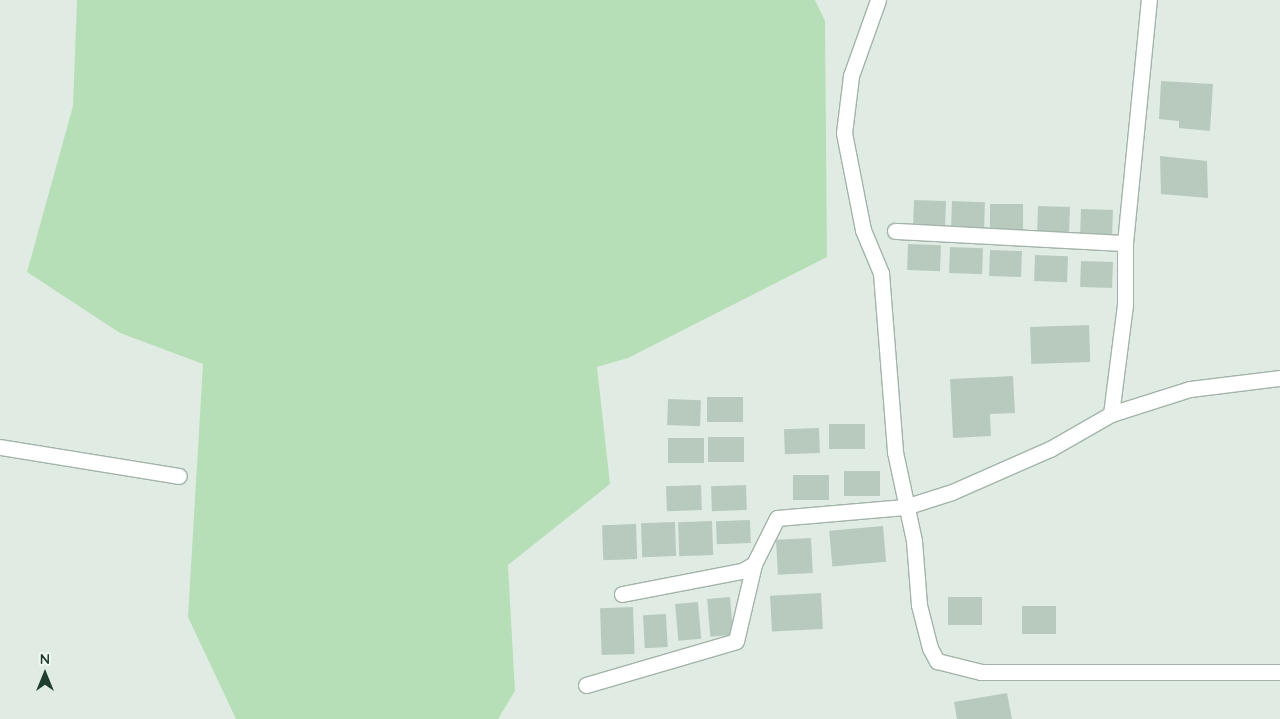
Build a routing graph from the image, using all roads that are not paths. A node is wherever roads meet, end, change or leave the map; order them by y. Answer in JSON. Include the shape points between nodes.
{"nodes":[{"id":1,"x":878,"y":0,"type":"edge"},
{"id":2,"x":1149,"y":0,"type":"edge"},
{"id":3,"x":895,"y":231,"type":"dead end"},
{"id":4,"x":1125,"y":243,"type":"junction"},
{"id":5,"x":1280,"y":378,"type":"edge"},
{"id":6,"x":1110,"y":414,"type":"junction"},
{"id":7,"x":0,"y":447,"type":"edge"},
{"id":8,"x":179,"y":476,"type":"dead end"},
{"id":9,"x":905,"y":507,"type":"junction"},
{"id":10,"x":754,"y":564,"type":"junction"},
{"id":11,"x":622,"y":594,"type":"dead end"},
{"id":12,"x":1280,"y":672,"type":"edge"},
{"id":13,"x":586,"y":685,"type":"dead end"}],
"edges":[{"from":1,"to":9,"type":"street","via":[[851,76],[844,133],[863,230],[881,273],[895,452]]},
{"from":2,"to":4,"type":"street"},
{"from":3,"to":4,"type":"street"},
{"from":4,"to":6,"type":"street","via":[[1125,305]]},
{"from":5,"to":6,"type":"street","via":[[1190,389]]},
{"from":6,"to":9,"type":"street","via":[[1041,453],[952,492]]},
{"from":7,"to":8,"type":"street"},
{"from":9,"to":10,"type":"street","via":[[777,518]]},
{"from":9,"to":12,"type":"street","via":[[914,541],[919,605],[930,648],[937,661],[981,672]]},
{"from":10,"to":11,"type":"street","via":[[742,571]]},
{"from":10,"to":13,"type":"street","via":[[736,641]]}]}
